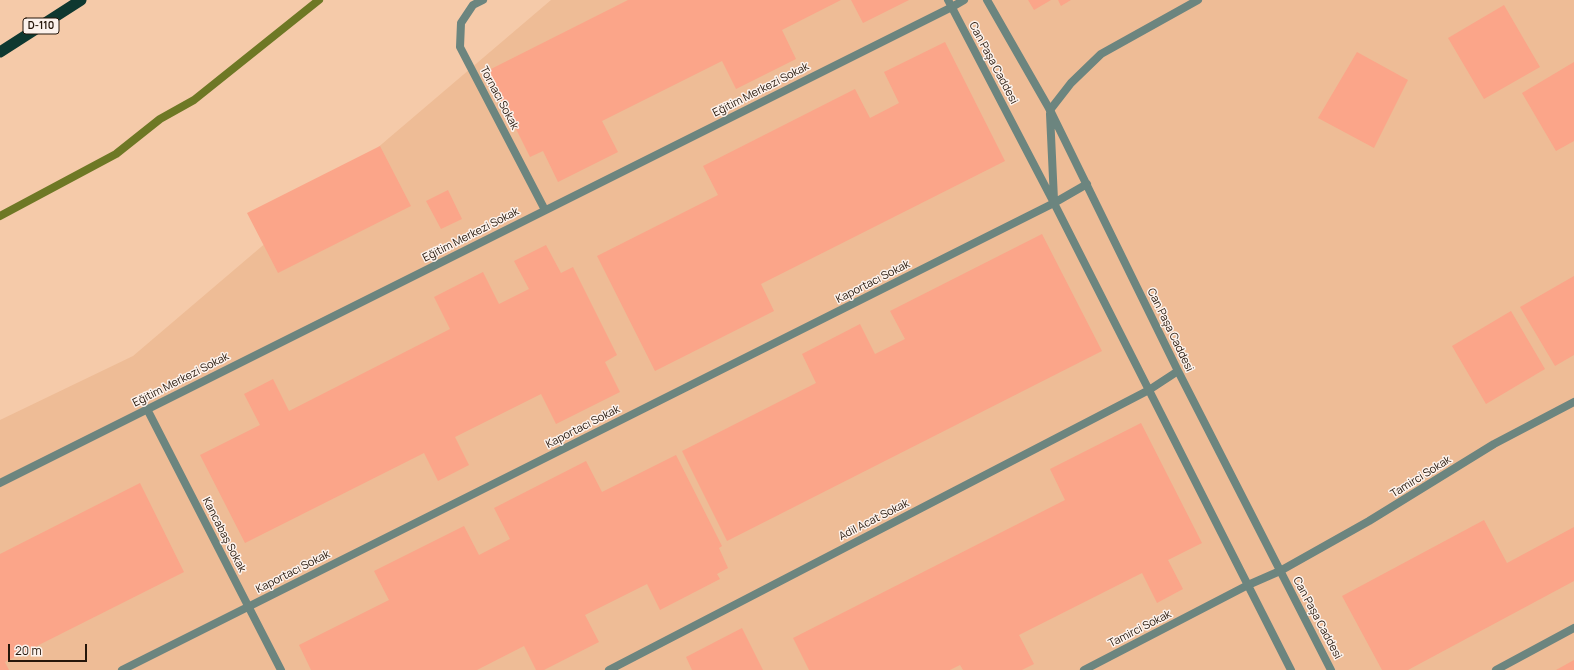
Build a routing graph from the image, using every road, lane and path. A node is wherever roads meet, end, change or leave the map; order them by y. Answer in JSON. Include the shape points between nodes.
{"nodes":[{"id":1,"x":81,"y":0,"type":"edge"},
{"id":2,"x":483,"y":0,"type":"edge"},
{"id":3,"x":964,"y":0,"type":"edge"},
{"id":4,"x":987,"y":0,"type":"edge"},
{"id":5,"x":1198,"y":0,"type":"edge"},
{"id":6,"x":950,"y":3,"type":"edge"},
{"id":7,"x":0,"y":52,"type":"edge"},
{"id":8,"x":1050,"y":110,"type":"junction"},
{"id":9,"x":1087,"y":184,"type":"junction"},
{"id":10,"x":1054,"y":203,"type":"junction"},
{"id":11,"x":545,"y":210,"type":"junction"},
{"id":12,"x":1178,"y":371,"type":"junction"},
{"id":13,"x":1149,"y":390,"type":"junction"},
{"id":14,"x":1574,"y":402,"type":"edge"},
{"id":15,"x":148,"y":409,"type":"junction"},
{"id":16,"x":0,"y":482,"type":"edge"},
{"id":17,"x":1280,"y":571,"type":"junction"},
{"id":18,"x":1248,"y":585,"type":"junction"},
{"id":19,"x":248,"y":607,"type":"junction"},
{"id":20,"x":1574,"y":628,"type":"edge"},
{"id":21,"x":122,"y":670,"type":"edge"},
{"id":22,"x":281,"y":670,"type":"edge"},
{"id":23,"x":609,"y":670,"type":"edge"},
{"id":24,"x":1084,"y":670,"type":"edge"},
{"id":25,"x":1290,"y":670,"type":"edge"},
{"id":26,"x":1331,"y":670,"type":"edge"},
{"id":27,"x":1496,"y":670,"type":"edge"}],
"edges":[{"from":1,"to":7,"type":"highway","number":"D-110"},
{"from":2,"to":11,"type":"street","name":"Tornacı Sokak","via":[[473,5],[461,23],[460,47]]},
{"from":3,"to":6,"type":"street","name":"Eğitim Merkezi Sokak"},
{"from":4,"to":8,"type":"street","name":"Can Paşa Caddesi"},
{"from":5,"to":8,"type":"street","via":[[1101,54],[1071,82]]},
{"from":6,"to":10,"type":"street","name":"Can Paşa Caddesi"},
{"from":6,"to":11,"type":"street","name":"Eğitim Merkezi Sokak"},
{"from":8,"to":9,"type":"street","name":"Can Paşa Caddesi"},
{"from":8,"to":10,"type":"street"},
{"from":9,"to":10,"type":"street","name":"Kaportacı Sokak"},
{"from":9,"to":12,"type":"street","name":"Can Paşa Caddesi"},
{"from":10,"to":13,"type":"street","name":"Can Paşa Caddesi"},
{"from":10,"to":19,"type":"street","name":"Kaportacı Sokak"},
{"from":11,"to":15,"type":"street","name":"Eğitim Merkezi Sokak"},
{"from":12,"to":13,"type":"street","name":"Adil Acat Sokak"},
{"from":12,"to":17,"type":"street","name":"Can Paşa Caddesi"},
{"from":13,"to":18,"type":"street","name":"Can Paşa Caddesi"},
{"from":13,"to":23,"type":"street","name":"Adil Acat Sokak"},
{"from":14,"to":17,"type":"street","name":"Tamirci Sokak","via":[[1494,444],[1369,521]]},
{"from":15,"to":16,"type":"street","name":"Eğitim Merkezi Sokak"},
{"from":15,"to":19,"type":"street","name":"Kancabaş Sokak"},
{"from":17,"to":18,"type":"street","name":"Tamirci Sokak"},
{"from":17,"to":26,"type":"street","name":"Can Paşa Caddesi"},
{"from":18,"to":24,"type":"street","name":"Tamirci Sokak"},
{"from":18,"to":25,"type":"street","name":"Can Paşa Caddesi"},
{"from":19,"to":21,"type":"street","name":"Kaportacı Sokak"},
{"from":19,"to":22,"type":"street","name":"Kancabaş Sokak"},
{"from":20,"to":27,"type":"street"}]}
